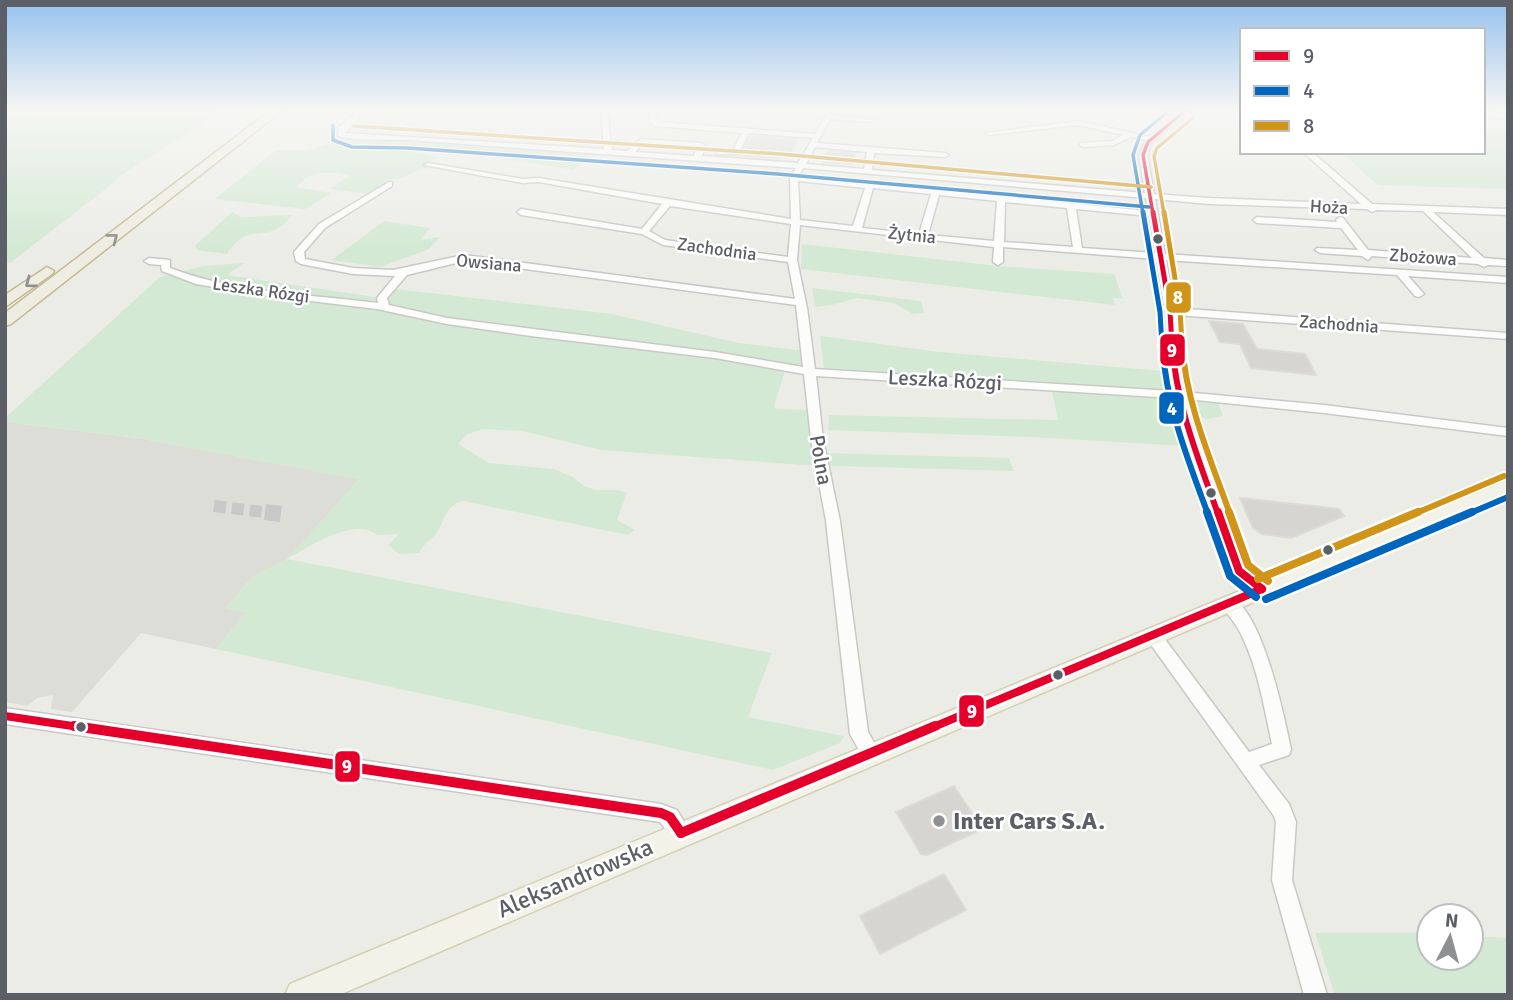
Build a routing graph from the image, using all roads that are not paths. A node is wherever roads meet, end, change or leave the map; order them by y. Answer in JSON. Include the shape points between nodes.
{"nodes":[{"id":1,"x":199,"y":157,"type":"edge"},
{"id":2,"x":218,"y":157,"type":"edge"},
{"id":3,"x":602,"y":157,"type":"edge"},
{"id":4,"x":665,"y":157,"type":"edge"},
{"id":5,"x":716,"y":157,"type":"edge"},
{"id":6,"x":806,"y":157,"type":"edge"},
{"id":7,"x":870,"y":157,"type":"edge"},
{"id":8,"x":1143,"y":157,"type":"edge"},
{"id":9,"x":1312,"y":157,"type":"edge"},
{"id":10,"x":697,"y":159,"type":"joint"},
{"id":11,"x":713,"y":160,"type":"junction"},
{"id":12,"x":428,"y":165,"type":"dead end"},
{"id":13,"x":755,"y":166,"type":"junction"},
{"id":14,"x":801,"y":166,"type":"junction"},
{"id":15,"x":773,"y":171,"type":"dead end"},
{"id":16,"x":868,"y":172,"type":"junction"},
{"id":17,"x":794,"y":178,"type":"junction"},
{"id":18,"x":389,"y":184,"type":"dead end"},
{"id":19,"x":870,"y":186,"type":"junction"},
{"id":20,"x":935,"y":194,"type":"junction"},
{"id":21,"x":1150,"y":197,"type":"junction"},
{"id":22,"x":1001,"y":200,"type":"junction"},
{"id":23,"x":668,"y":203,"type":"junction"},
{"id":24,"x":1071,"y":207,"type":"junction"},
{"id":25,"x":1326,"y":207,"type":"junction"},
{"id":26,"x":1372,"y":209,"type":"junction"},
{"id":27,"x":1426,"y":210,"type":"junction"},
{"id":28,"x":521,"y":212,"type":"dead end"},
{"id":29,"x":1508,"y":212,"type":"edge"},
{"id":30,"x":1154,"y":214,"type":"junction"},
{"id":31,"x":1257,"y":220,"type":"dead end"},
{"id":32,"x":796,"y":222,"type":"junction"},
{"id":33,"x":1344,"y":225,"type":"junction"},
{"id":34,"x":858,"y":229,"type":"junction"},
{"id":35,"x":644,"y":232,"type":"junction"},
{"id":36,"x":923,"y":236,"type":"junction"},
{"id":37,"x":999,"y":244,"type":"junction"},
{"id":38,"x":1077,"y":250,"type":"junction"},
{"id":39,"x":1320,"y":250,"type":"dead end"},
{"id":40,"x":1364,"y":253,"type":"junction"},
{"id":41,"x":1161,"y":256,"type":"junction"},
{"id":42,"x":792,"y":260,"type":"junction"},
{"id":43,"x":149,"y":261,"type":"dead end"},
{"id":44,"x":1481,"y":261,"type":"junction"},
{"id":45,"x":998,"y":262,"type":"dead end"},
{"id":46,"x":1508,"y":263,"type":"edge"},
{"id":47,"x":1380,"y":270,"type":"junction"},
{"id":48,"x":403,"y":272,"type":"junction"},
{"id":49,"x":1400,"y":272,"type":"junction"},
{"id":50,"x":1504,"y":280,"type":"edge"},
{"id":51,"x":1419,"y":294,"type":"dead end"},
{"id":52,"x":5,"y":302,"type":"edge"},
{"id":53,"x":801,"y":303,"type":"junction"},
{"id":54,"x":384,"y":308,"type":"junction"},
{"id":55,"x":1170,"y":311,"type":"junction"},
{"id":56,"x":5,"y":324,"type":"edge"},
{"id":57,"x":1508,"y":336,"type":"edge"},
{"id":58,"x":810,"y":372,"type":"junction"},
{"id":59,"x":1179,"y":396,"type":"junction"},
{"id":60,"x":1508,"y":432,"type":"edge"},
{"id":61,"x":1508,"y":486,"type":"edge"},
{"id":62,"x":1262,"y":589,"type":"junction"},
{"id":63,"x":1228,"y":602,"type":"junction"},
{"id":64,"x":1152,"y":635,"type":"junction"},
{"id":65,"x":5,"y":716,"type":"edge"},
{"id":66,"x":871,"y":753,"type":"junction"},
{"id":67,"x":1247,"y":761,"type":"junction"},
{"id":68,"x":681,"y":833,"type":"junction"},
{"id":69,"x":301,"y":995,"type":"edge"},
{"id":70,"x":1316,"y":995,"type":"edge"}],
"edges":[{"from":1,"to":52,"type":"highway","one_way":true},
{"from":56,"to":2,"type":"highway","one_way":true},
{"from":3,"to":13,"type":"street"},
{"from":4,"to":10,"type":"street"},
{"from":5,"to":11,"type":"street"},
{"from":6,"to":14,"type":"street"},
{"from":7,"to":16,"type":"street"},
{"from":8,"to":21,"type":"street"},
{"from":9,"to":26,"type":"street"},
{"from":10,"to":11,"type":"street"},
{"from":11,"to":13,"type":"street"},
{"from":12,"to":23,"type":"street","name":"Żytnia"},
{"from":13,"to":14,"type":"street","name":"Hoża"},
{"from":13,"to":15,"type":"street"},
{"from":14,"to":16,"type":"street","name":"Hoża"},
{"from":14,"to":17,"type":"street"},
{"from":16,"to":21,"type":"street","name":"Hoża"},
{"from":17,"to":19,"type":"street"},
{"from":17,"to":32,"type":"street","name":"Polna"},
{"from":18,"to":48,"type":"street","name":"Owsiana","via":[[322,226],[299,252],[301,261]]},
{"from":19,"to":20,"type":"street"},
{"from":19,"to":34,"type":"street"},
{"from":20,"to":22,"type":"street"},
{"from":20,"to":36,"type":"street"},
{"from":21,"to":25,"type":"street","name":"Hoża"},
{"from":21,"to":30,"type":"street"},
{"from":22,"to":24,"type":"street"},
{"from":22,"to":37,"type":"street"},
{"from":23,"to":32,"type":"street","name":"Żytnia"},
{"from":23,"to":35,"type":"street","name":"Zachodnia"},
{"from":24,"to":30,"type":"street"},
{"from":24,"to":38,"type":"street"},
{"from":25,"to":26,"type":"street","name":"Hoża"},
{"from":25,"to":33,"type":"street","name":"Zbożowa"},
{"from":26,"to":27,"type":"street","name":"Hoża"},
{"from":27,"to":29,"type":"street","name":"Hoża"},
{"from":27,"to":44,"type":"street","name":"Zbożowa"},
{"from":28,"to":35,"type":"street","name":"Zachodnia"},
{"from":30,"to":41,"type":"street"},
{"from":31,"to":33,"type":"street"},
{"from":32,"to":34,"type":"street","name":"Żytnia"},
{"from":32,"to":42,"type":"street","name":"Polna"},
{"from":33,"to":40,"type":"street","name":"Zbożowa"},
{"from":34,"to":36,"type":"street","name":"Żytnia"},
{"from":35,"to":42,"type":"street","name":"Zachodnia","via":[[663,242]]},
{"from":36,"to":37,"type":"street","name":"Żytnia"},
{"from":37,"to":38,"type":"street","name":"Żytnia"},
{"from":37,"to":45,"type":"street"},
{"from":38,"to":41,"type":"street","name":"Żytnia"},
{"from":39,"to":40,"type":"street","name":"Zbożowa"},
{"from":40,"to":44,"type":"street","name":"Zbożowa"},
{"from":40,"to":47,"type":"street","name":"Zbożowa"},
{"from":41,"to":47,"type":"street","name":"Żytnia"},
{"from":41,"to":55,"type":"street"},
{"from":42,"to":53,"type":"street","name":"Polna"},
{"from":43,"to":54,"type":"street","name":"Leszka Rózgi","via":[[166,262],[165,269],[196,281]]},
{"from":44,"to":46,"type":"street","name":"Zbożowa"},
{"from":44,"to":50,"type":"street","name":"Zbożowa"},
{"from":47,"to":49,"type":"street","name":"Żytnia"},
{"from":48,"to":53,"type":"street","name":"Owsiana","via":[[464,258]]},
{"from":48,"to":54,"type":"street","via":[[382,298]]},
{"from":49,"to":50,"type":"street","name":"Żytnia"},
{"from":49,"to":51,"type":"street"},
{"from":53,"to":58,"type":"street","name":"Polna"},
{"from":54,"to":58,"type":"street","name":"Leszka Rózgi","via":[[446,321],[715,355]]},
{"from":55,"to":57,"type":"street","name":"Zachodnia"},
{"from":55,"to":59,"type":"street"},
{"from":58,"to":59,"type":"street","name":"Leszka Rózgi"},
{"from":58,"to":66,"type":"street","name":"Polna","via":[[859,734]]},
{"from":59,"to":60,"type":"street","name":"Leszka Rózgi"},
{"from":59,"to":62,"type":"street","via":[[1236,563]]},
{"from":61,"to":62,"type":"main road","name":"Aleksandrowska"},
{"from":62,"to":63,"type":"main road","name":"Aleksandrowska"},
{"from":63,"to":64,"type":"main road","name":"Aleksandrowska"},
{"from":63,"to":67,"type":"street","via":[[1241,615],[1267,680],[1282,749]]},
{"from":64,"to":66,"type":"main road","name":"Aleksandrowska"},
{"from":64,"to":67,"type":"street"},
{"from":65,"to":68,"type":"street","via":[[661,813],[670,817]]},
{"from":66,"to":68,"type":"main road","name":"Aleksandrowska"},
{"from":67,"to":70,"type":"street","via":[[1286,822],[1282,880]]},
{"from":68,"to":69,"type":"main road","name":"Aleksandrowska"}]}
